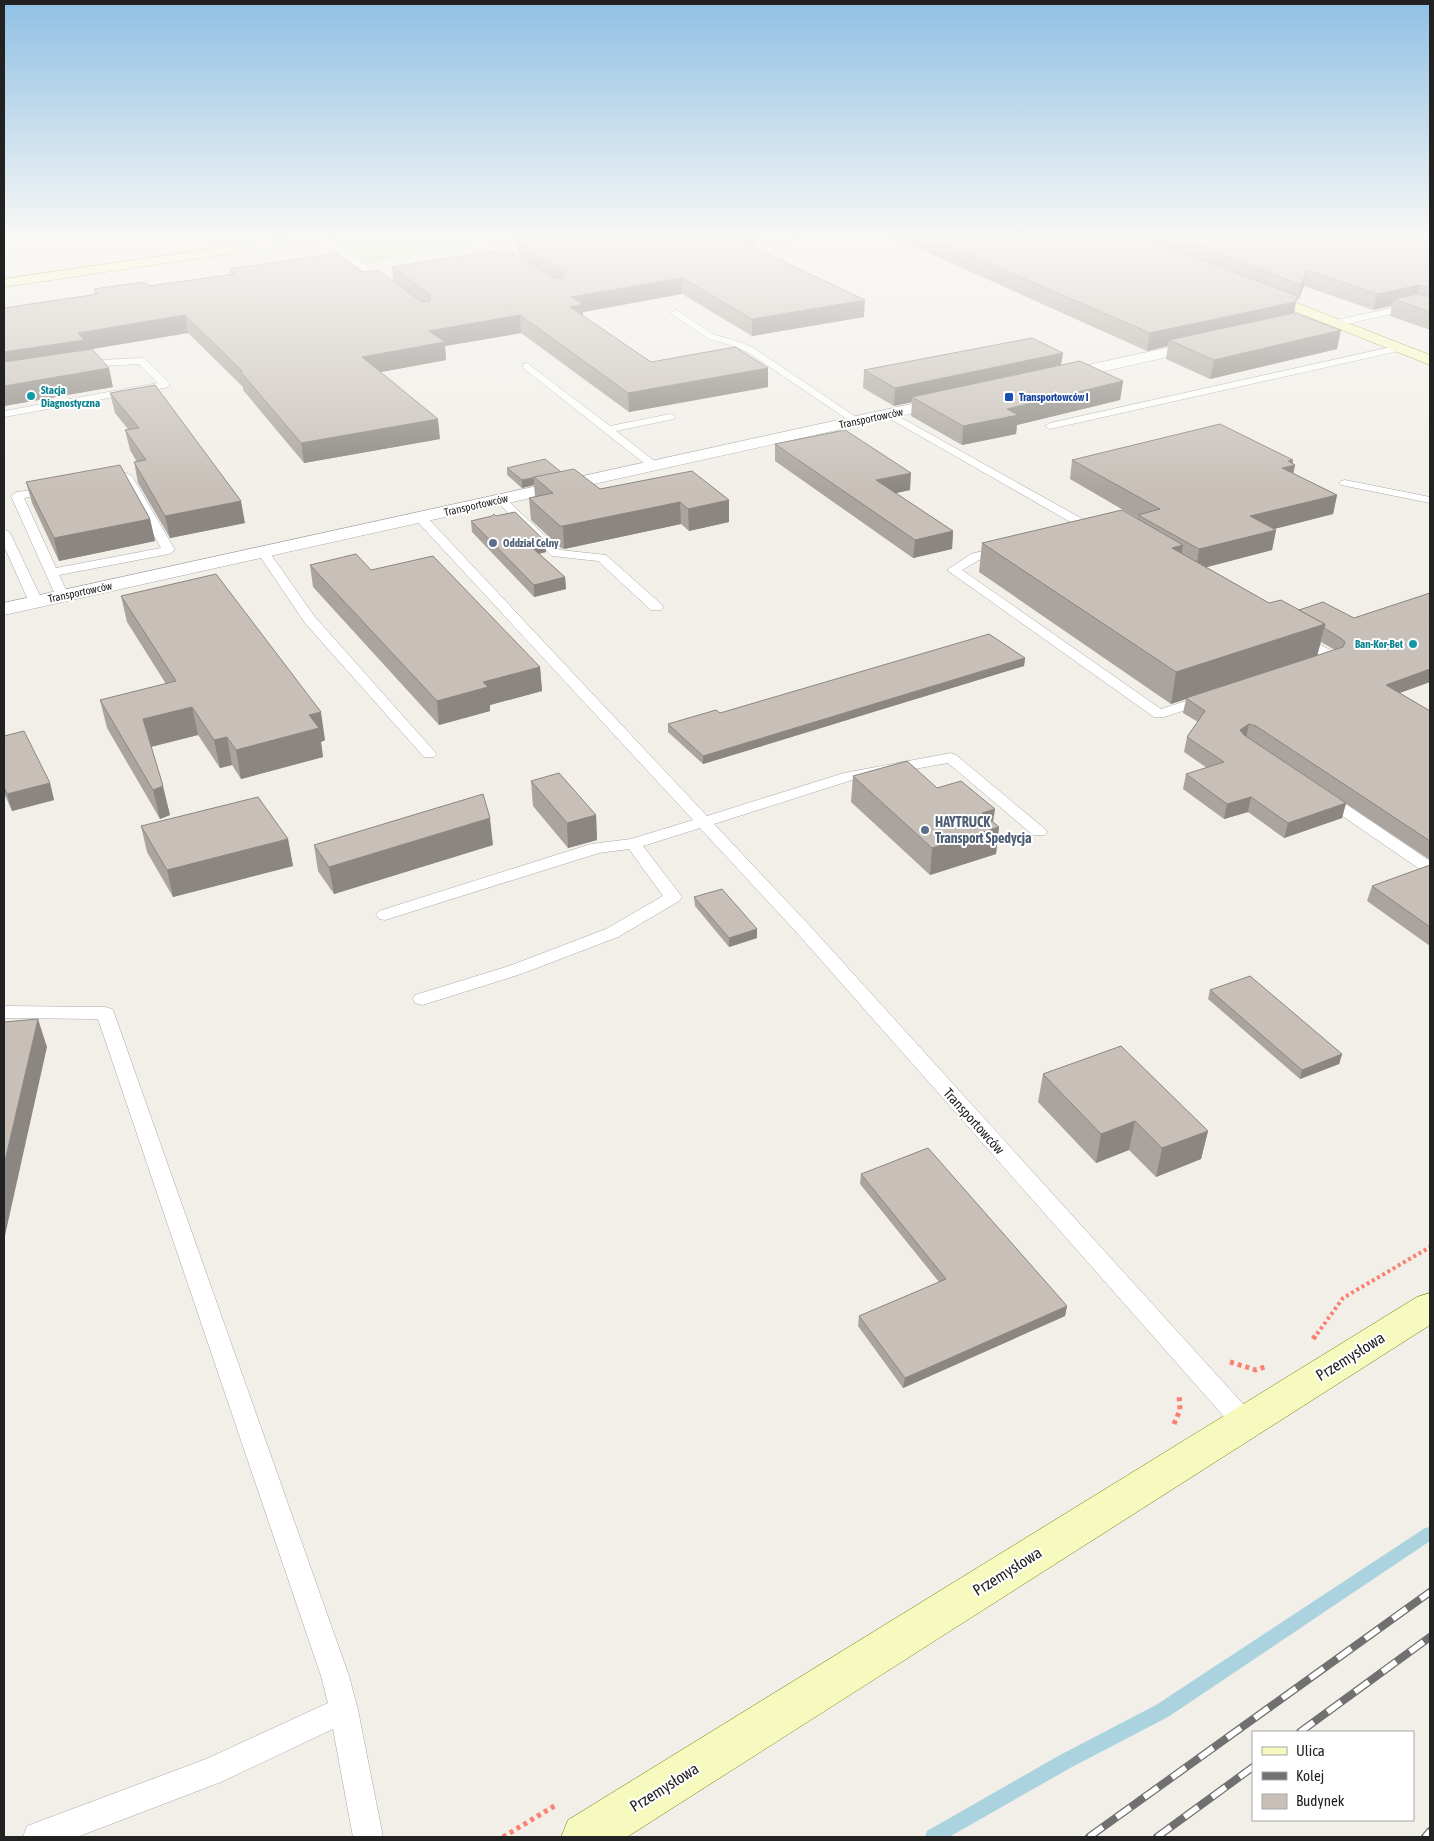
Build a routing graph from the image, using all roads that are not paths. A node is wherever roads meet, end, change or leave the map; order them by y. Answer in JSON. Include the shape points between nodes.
{"nodes":[{"id":1,"x":686,"y":320,"type":"edge"},
{"id":2,"x":1336,"y":320,"type":"edge"},
{"id":3,"x":1330,"y":321,"type":"junction"},
{"id":4,"x":1294,"y":325,"type":"edge"},
{"id":5,"x":1217,"y":342,"type":"edge"},
{"id":6,"x":1400,"y":348,"type":"junction"},
{"id":7,"x":1430,"y":360,"type":"edge"},
{"id":8,"x":67,"y":366,"type":"edge"},
{"id":9,"x":528,"y":366,"type":"dead end"},
{"id":10,"x":1046,"y":380,"type":"edge"},
{"id":11,"x":969,"y":397,"type":"edge"},
{"id":12,"x":4,"y":414,"type":"edge"},
{"id":13,"x":889,"y":414,"type":"junction"},
{"id":14,"x":670,"y":417,"type":"dead end"},
{"id":15,"x":857,"y":421,"type":"junction"},
{"id":16,"x":1050,"y":426,"type":"dead end"},
{"id":17,"x":609,"y":429,"type":"junction"},
{"id":18,"x":653,"y":464,"type":"junction"},
{"id":19,"x":90,"y":483,"type":"edge"},
{"id":20,"x":1346,"y":483,"type":"dead end"},
{"id":21,"x":62,"y":488,"type":"edge"},
{"id":22,"x":500,"y":500,"type":"junction"},
{"id":23,"x":1430,"y":500,"type":"edge"},
{"id":24,"x":420,"y":518,"type":"junction"},
{"id":25,"x":1092,"y":529,"type":"junction"},
{"id":26,"x":1110,"y":532,"type":"edge"},
{"id":27,"x":4,"y":533,"type":"edge"},
{"id":28,"x":1072,"y":533,"type":"edge"},
{"id":29,"x":1014,"y":547,"type":"edge"},
{"id":30,"x":263,"y":552,"type":"junction"},
{"id":31,"x":52,"y":573,"type":"junction"},
{"id":32,"x":62,"y":596,"type":"junction"},
{"id":33,"x":36,"y":602,"type":"junction"},
{"id":34,"x":656,"y":608,"type":"dead end"},
{"id":35,"x":4,"y":609,"type":"edge"},
{"id":36,"x":1290,"y":632,"type":"edge"},
{"id":37,"x":1306,"y":666,"type":"edge"},
{"id":38,"x":1223,"y":693,"type":"edge"},
{"id":39,"x":429,"y":754,"type":"dead end"},
{"id":40,"x":1314,"y":790,"type":"edge"},
{"id":41,"x":702,"y":822,"type":"junction"},
{"id":42,"x":1039,"y":832,"type":"dead end"},
{"id":43,"x":633,"y":844,"type":"junction"},
{"id":44,"x":1430,"y":868,"type":"edge"},
{"id":45,"x":385,"y":915,"type":"dead end"},
{"id":46,"x":422,"y":999,"type":"dead end"},
{"id":47,"x":4,"y":1012,"type":"edge"},
{"id":48,"x":1430,"y":1307,"type":"edge"},
{"id":49,"x":1244,"y":1422,"type":"junction"},
{"id":50,"x":344,"y":1710,"type":"junction"},
{"id":51,"x":38,"y":1837,"type":"edge"},
{"id":52,"x":368,"y":1837,"type":"edge"},
{"id":53,"x":585,"y":1837,"type":"edge"}],
"edges":[{"from":1,"to":15,"type":"lane","via":[[712,337],[752,351]]},
{"from":2,"to":3,"type":"lane"},
{"from":3,"to":4,"type":"street"},
{"from":3,"to":6,"type":"street"},
{"from":5,"to":10,"type":"street"},
{"from":6,"to":7,"type":"street"},
{"from":6,"to":16,"type":"lane"},
{"from":8,"to":12,"type":"lane","via":[[142,361],[165,385]]},
{"from":9,"to":17,"type":"lane"},
{"from":11,"to":13,"type":"street","name":"Transportowców"},
{"from":13,"to":15,"type":"street","name":"Transportowców"},
{"from":13,"to":25,"type":"lane"},
{"from":14,"to":17,"type":"lane"},
{"from":15,"to":18,"type":"street","name":"Transportowców"},
{"from":17,"to":18,"type":"lane"},
{"from":18,"to":22,"type":"street","name":"Transportowców"},
{"from":19,"to":31,"type":"lane","via":[[126,476],[169,550]]},
{"from":20,"to":23,"type":"lane"},
{"from":21,"to":31,"type":"lane","via":[[17,496]]},
{"from":22,"to":24,"type":"street","name":"Transportowców"},
{"from":22,"to":34,"type":"lane","via":[[556,553],[602,558]]},
{"from":24,"to":30,"type":"street","name":"Transportowców"},
{"from":24,"to":41,"type":"lane","name":"Transportowców"},
{"from":25,"to":26,"type":"lane"},
{"from":25,"to":28,"type":"lane"},
{"from":27,"to":33,"type":"lane"},
{"from":29,"to":38,"type":"lane","via":[[975,557],[953,570],[1159,714]]},
{"from":30,"to":32,"type":"street","name":"Transportowców"},
{"from":30,"to":39,"type":"lane","via":[[310,620]]},
{"from":31,"to":32,"type":"lane"},
{"from":32,"to":33,"type":"street","name":"Transportowców"},
{"from":33,"to":35,"type":"street","name":"Transportowców"},
{"from":36,"to":37,"type":"lane","via":[[1333,657]]},
{"from":40,"to":44,"type":"lane"},
{"from":41,"to":42,"type":"lane","via":[[849,776],[951,758]]},
{"from":41,"to":43,"type":"lane"},
{"from":41,"to":49,"type":"lane","name":"Transportowców","via":[[804,930]]},
{"from":43,"to":45,"type":"lane","via":[[597,848]]},
{"from":43,"to":46,"type":"lane","via":[[673,897],[612,933],[515,970]]},
{"from":47,"to":50,"type":"lane","via":[[105,1012]]},
{"from":48,"to":49,"type":"street","name":"Przemysłowa"},
{"from":49,"to":53,"type":"street","name":"Przemysłowa"},
{"from":50,"to":51,"type":"lane","via":[[212,1772]]},
{"from":50,"to":52,"type":"lane"}]}
